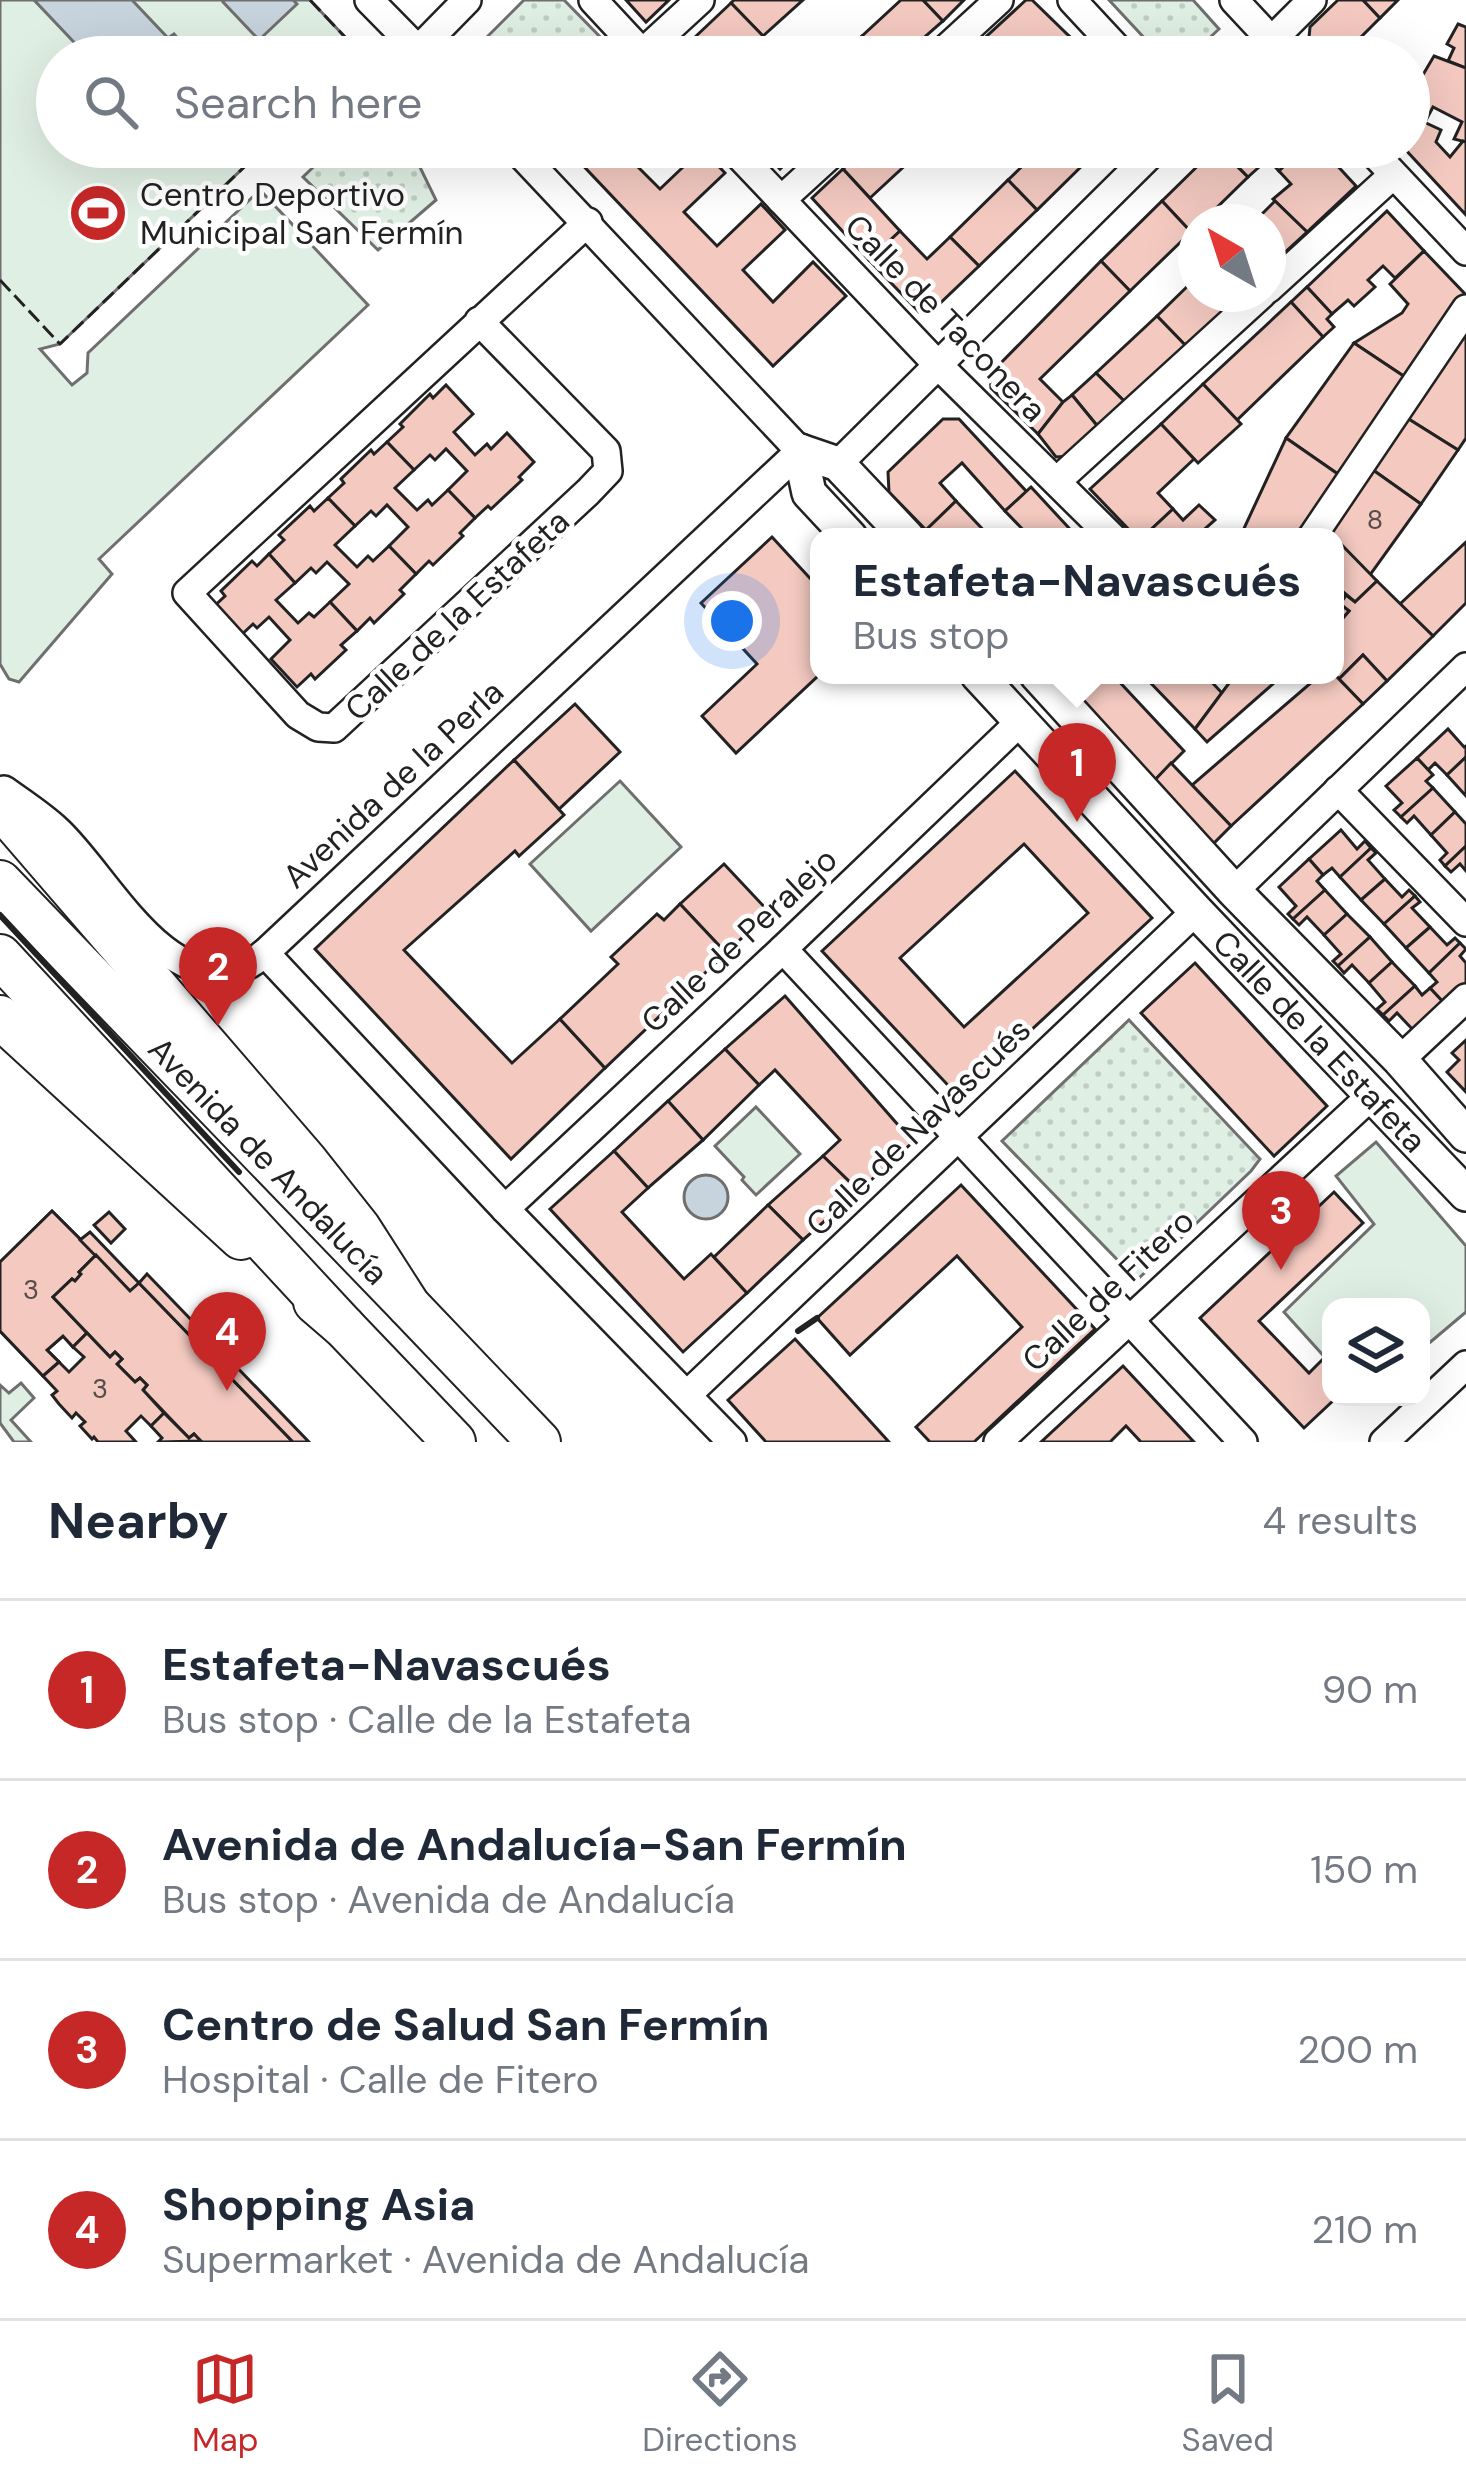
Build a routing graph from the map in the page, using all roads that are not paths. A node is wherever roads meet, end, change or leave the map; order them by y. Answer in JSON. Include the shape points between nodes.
{"nodes":[{"id":1,"x":369,"y":0,"type":"edge"},
{"id":2,"x":467,"y":0,"type":"edge"},
{"id":3,"x":593,"y":0,"type":"edge"},
{"id":4,"x":700,"y":0,"type":"edge"},
{"id":5,"x":999,"y":0,"type":"edge"},
{"id":6,"x":1072,"y":0,"type":"edge"},
{"id":7,"x":1234,"y":0,"type":"edge"},
{"id":8,"x":1312,"y":0,"type":"edge"},
{"id":9,"x":404,"y":36,"type":"edge"},
{"id":10,"x":436,"y":36,"type":"edge"},
{"id":11,"x":624,"y":36,"type":"edge"},
{"id":12,"x":663,"y":36,"type":"edge"},
{"id":13,"x":960,"y":36,"type":"edge"},
{"id":14,"x":1105,"y":36,"type":"edge"},
{"id":15,"x":1260,"y":36,"type":"edge"},
{"id":16,"x":1284,"y":36,"type":"edge"},
{"id":17,"x":543,"y":168,"type":"edge"},
{"id":18,"x":751,"y":168,"type":"edge"},
{"id":19,"x":816,"y":168,"type":"edge"},
{"id":20,"x":1138,"y":168,"type":"edge"},
{"id":21,"x":1387,"y":168,"type":"edge"},
{"id":22,"x":1393,"y":175,"type":"junction"},
{"id":23,"x":782,"y":200,"type":"junction"},
{"id":24,"x":588,"y":222,"type":"junction"},
{"id":25,"x":1466,"y":251,"type":"edge"},
{"id":26,"x":1286,"y":272,"type":"edge"},
{"id":27,"x":1466,"y":309,"type":"edge"},
{"id":28,"x":1242,"y":312,"type":"edge"},
{"id":29,"x":479,"y":322,"type":"junction"},
{"id":30,"x":937,"y":364,"type":"junction"},
{"id":31,"x":800,"y":451,"type":"junction"},
{"id":32,"x":838,"y":464,"type":"junction"},
{"id":33,"x":1057,"y":481,"type":"junction"},
{"id":34,"x":808,"y":493,"type":"junction"},
{"id":35,"x":841,"y":528,"type":"edge"},
{"id":36,"x":898,"y":528,"type":"edge"},
{"id":37,"x":1103,"y":528,"type":"edge"},
{"id":38,"x":1318,"y":528,"type":"edge"},
{"id":39,"x":986,"y":684,"type":"edge"},
{"id":40,"x":1044,"y":684,"type":"edge"},
{"id":41,"x":1460,"y":684,"type":"edge"},
{"id":42,"x":1021,"y":721,"type":"junction"},
{"id":43,"x":0,"y":787,"type":"edge"},
{"id":44,"x":1338,"y":790,"type":"junction"},
{"id":45,"x":0,"y":806,"type":"edge"},
{"id":46,"x":0,"y":882,"type":"edge"},
{"id":47,"x":1234,"y":891,"type":"junction"},
{"id":48,"x":1196,"y":911,"type":"junction"},
{"id":49,"x":1466,"y":922,"type":"edge"},
{"id":50,"x":784,"y":950,"type":"junction"},
{"id":51,"x":265,"y":953,"type":"junction"},
{"id":52,"x":0,"y":956,"type":"edge"},
{"id":53,"x":1466,"y":998,"type":"edge"},
{"id":54,"x":0,"y":1017,"type":"edge"},
{"id":55,"x":17,"y":1052,"type":"edge"},
{"id":56,"x":1400,"y":1060,"type":"junction"},
{"id":57,"x":1373,"y":1094,"type":"junction"},
{"id":58,"x":1466,"y":1136,"type":"edge"},
{"id":59,"x":959,"y":1138,"type":"junction"},
{"id":60,"x":1466,"y":1194,"type":"edge"},
{"id":61,"x":505,"y":1209,"type":"junction"},
{"id":62,"x":409,"y":1306,"type":"junction"},
{"id":63,"x":1127,"y":1320,"type":"junction"},
{"id":64,"x":344,"y":1327,"type":"junction"},
{"id":65,"x":1466,"y":1366,"type":"edge"},
{"id":66,"x":688,"y":1394,"type":"junction"},
{"id":67,"x":454,"y":1442,"type":"edge"},
{"id":68,"x":538,"y":1442,"type":"edge"},
{"id":69,"x":732,"y":1442,"type":"edge"},
{"id":70,"x":998,"y":1442,"type":"edge"},
{"id":71,"x":1243,"y":1442,"type":"edge"},
{"id":72,"x":1384,"y":1442,"type":"edge"}],
"edges":[{"from":1,"to":9,"type":"street"},
{"from":2,"to":10,"type":"street"},
{"from":3,"to":11,"type":"street"},
{"from":4,"to":12,"type":"street"},
{"from":5,"to":13,"type":"street"},
{"from":6,"to":14,"type":"street"},
{"from":7,"to":15,"type":"street"},
{"from":8,"to":16,"type":"street"},
{"from":17,"to":24,"type":"street"},
{"from":18,"to":23,"type":"street","name":"Calle de Taconera"},
{"from":19,"to":23,"type":"street"},
{"from":20,"to":30,"type":"street"},
{"from":21,"to":22,"type":"street"},
{"from":22,"to":25,"type":"street"},
{"from":22,"to":26,"type":"street"},
{"from":23,"to":30,"type":"street","name":"Calle de Taconera"},
{"from":24,"to":29,"type":"street","name":"Calle de la Estafeta"},
{"from":24,"to":31,"type":"street"},
{"from":27,"to":38,"type":"street"},
{"from":28,"to":33,"type":"street"},
{"from":29,"to":29,"type":"street","name":"Calle de la Estafeta","via":[[606,451],[608,471],[334,728],[318,728],[187,593]]},
{"from":30,"to":32,"type":"street"},
{"from":30,"to":33,"type":"street","name":"Calle de Taconera"},
{"from":31,"to":32,"type":"street"},
{"from":31,"to":34,"type":"street"},
{"from":31,"to":51,"type":"street","name":"Avenida de la Perla"},
{"from":32,"to":34,"type":"street"},
{"from":32,"to":36,"type":"street"},
{"from":33,"to":37,"type":"street","name":"Calle de Taconera"},
{"from":34,"to":35,"type":"street"},
{"from":39,"to":42,"type":"street","name":"Calle de la Estafeta"},
{"from":40,"to":47,"type":"street","name":"Calle de la Estafeta"},
{"from":41,"to":44,"type":"street"},
{"from":42,"to":48,"type":"street","name":"Calle de la Estafeta"},
{"from":42,"to":50,"type":"street","name":"Calle de Peralejo"},
{"from":43,"to":51,"type":"street","via":[[57,830],[161,950],[184,965],[241,968]]},
{"from":44,"to":47,"type":"street"},
{"from":44,"to":49,"type":"street"},
{"from":45,"to":62,"type":"main road","via":[[306,1161]]},
{"from":46,"to":62,"type":"main road","name":"Avenida de Andalucía"},
{"from":47,"to":56,"type":"street","name":"Calle de la Estafeta"},
{"from":48,"to":57,"type":"street","name":"Calle de la Estafeta"},
{"from":48,"to":59,"type":"street","name":"Calle de Navascués"},
{"from":50,"to":59,"type":"street"},
{"from":50,"to":61,"type":"street","name":"Calle de Peralejo"},
{"from":51,"to":61,"type":"street"},
{"from":52,"to":64,"type":"main road","name":"Avenida de Andalucía"},
{"from":53,"to":56,"type":"street"},
{"from":54,"to":55,"type":"main road"},
{"from":55,"to":64,"type":"main road"},
{"from":56,"to":58,"type":"street","name":"Calle de la Estafeta"},
{"from":57,"to":60,"type":"street","name":"Calle de la Estafeta"},
{"from":57,"to":63,"type":"street","name":"Calle de Fitero"},
{"from":59,"to":63,"type":"street"},
{"from":59,"to":66,"type":"street","name":"Calle de Navascués"},
{"from":61,"to":66,"type":"street"},
{"from":62,"to":68,"type":"main road","name":"Avenida de Andalucía"},
{"from":63,"to":70,"type":"street","name":"Calle de Fitero"},
{"from":63,"to":71,"type":"street"},
{"from":64,"to":67,"type":"main road","name":"Avenida de Andalucía"},
{"from":65,"to":72,"type":"street"},
{"from":66,"to":69,"type":"street"}]}
